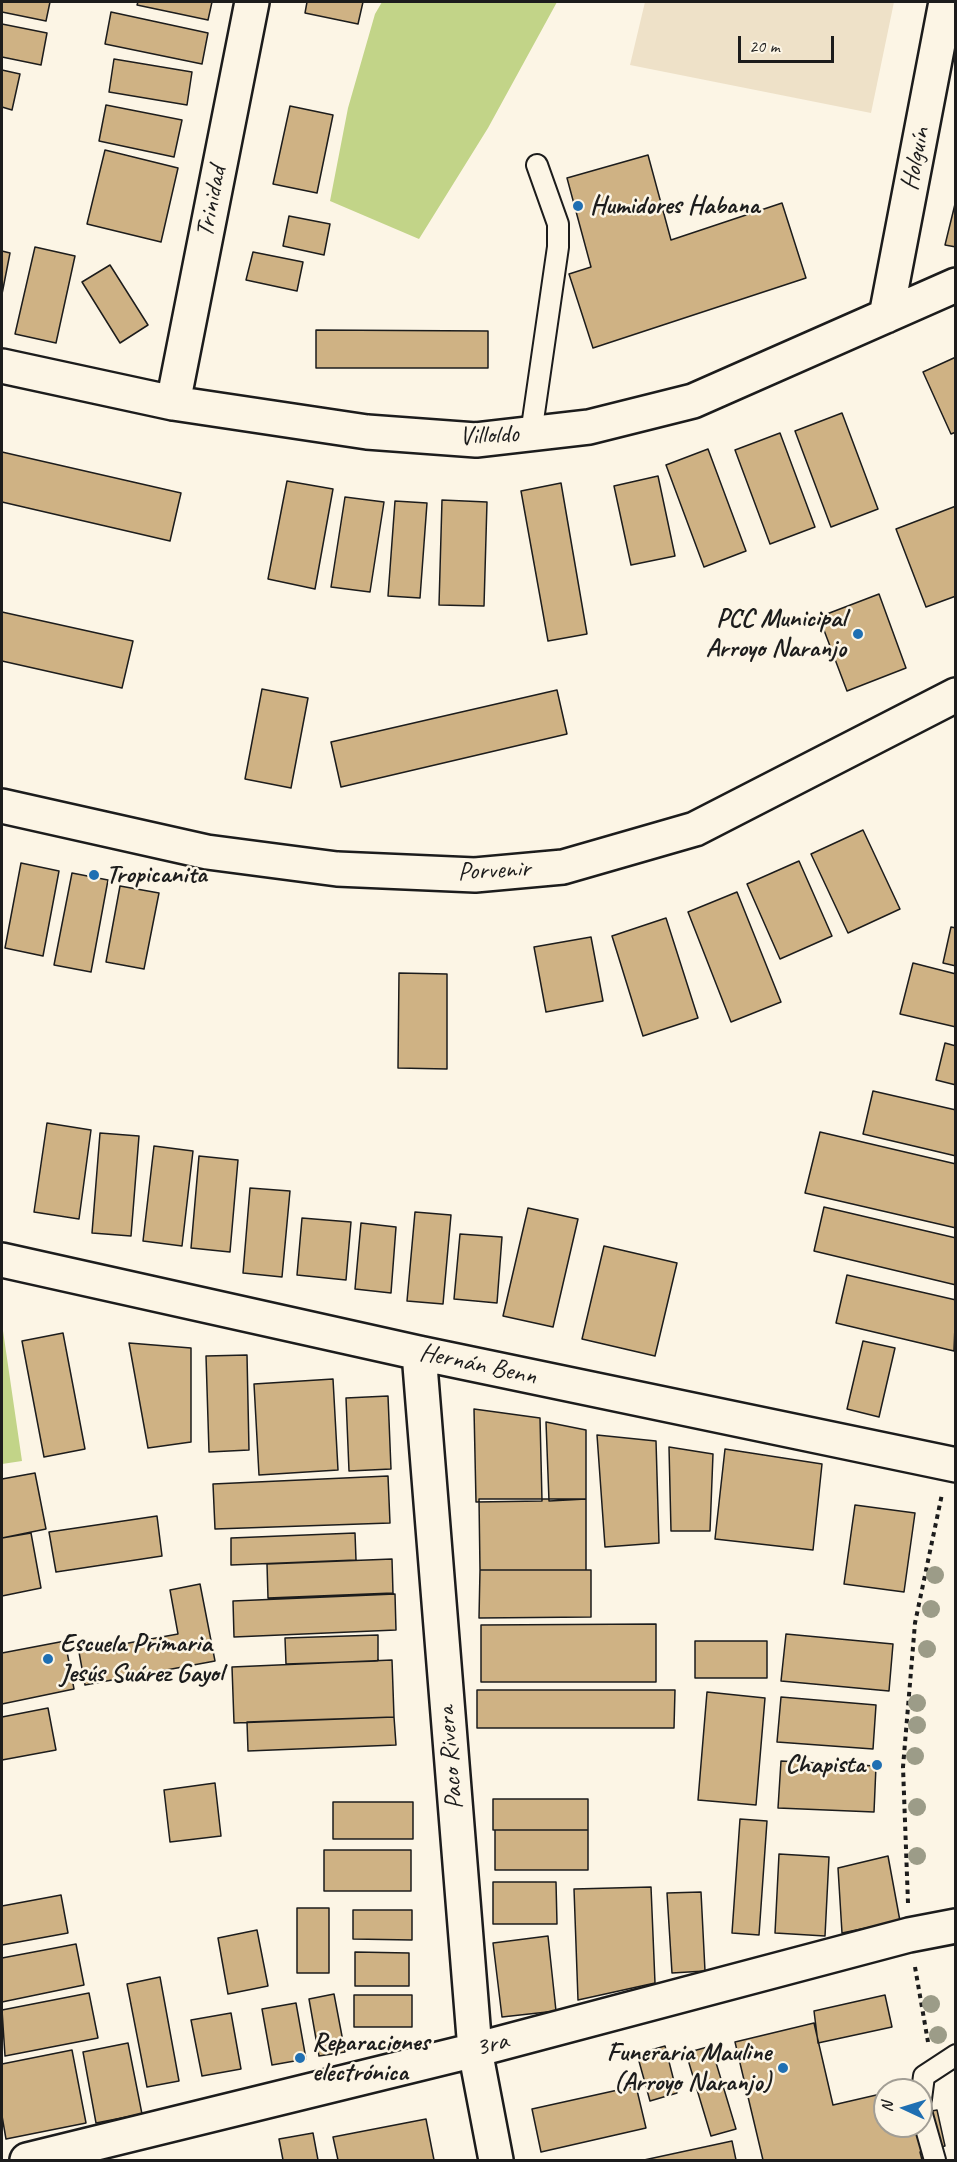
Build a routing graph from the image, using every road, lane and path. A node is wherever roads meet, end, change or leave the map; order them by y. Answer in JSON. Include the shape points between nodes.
{"nodes":[{"id":1,"x":252,"y":2,"type":"edge"},
{"id":2,"x":946,"y":2,"type":"edge"},
{"id":3,"x":537,"y":165,"type":"dead end"},
{"id":4,"x":956,"y":285,"type":"edge"},
{"id":5,"x":886,"y":316,"type":"junction"},
{"id":6,"x":2,"y":366,"type":"edge"},
{"id":7,"x":173,"y":403,"type":"junction"},
{"id":8,"x":531,"y":434,"type":"junction"},
{"id":9,"x":956,"y":695,"type":"edge"},
{"id":10,"x":2,"y":806,"type":"edge"},
{"id":11,"x":2,"y":1260,"type":"edge"},
{"id":12,"x":419,"y":1353,"type":"junction"},
{"id":13,"x":952,"y":1464,"type":"edge"},
{"id":14,"x":956,"y":1926,"type":"edge"},
{"id":15,"x":909,"y":1935,"type":"junction"},
{"id":16,"x":475,"y":2050,"type":"junction"},
{"id":17,"x":956,"y":2055,"type":"edge"},
{"id":18,"x":934,"y":2070,"type":"junction"},
{"id":19,"x":924,"y":2078,"type":"edge"},
{"id":20,"x":929,"y":2138,"type":"edge"},
{"id":21,"x":27,"y":2160,"type":"edge"},
{"id":22,"x":496,"y":2160,"type":"edge"},
{"id":23,"x":935,"y":2160,"type":"edge"}],
"edges":[{"from":1,"to":7,"type":"street","name":"Trinidad"},
{"from":2,"to":5,"type":"street","name":"Holguín"},
{"from":3,"to":8,"type":"lane","via":[[558,224]]},
{"from":4,"to":5,"type":"street","name":"Villoldo"},
{"from":5,"to":8,"type":"street","name":"Villoldo","via":[[693,401],[589,427]]},
{"from":6,"to":7,"type":"street","name":"Villoldo"},
{"from":7,"to":8,"type":"street","name":"Villoldo","via":[[367,432],[476,440]]},
{"from":9,"to":10,"type":"street","name":"Porvenir","via":[[695,829],[562,867],[520,872],[475,875],[325,867],[207,852]]},
{"from":11,"to":12,"type":"street","name":"Hernán Benn"},
{"from":12,"to":13,"type":"street","name":"Hernán Benn"},
{"from":12,"to":16,"type":"street","name":"Paco Rivera"},
{"from":13,"to":15,"type":"path","via":[[915,1623],[903,1767]]},
{"from":14,"to":15,"type":"street","name":"3ra"},
{"from":15,"to":16,"type":"street","name":"3ra"},
{"from":15,"to":18,"type":"path"},
{"from":16,"to":21,"type":"street","name":"3ra"},
{"from":16,"to":22,"type":"street","name":"Paco Rivera"},
{"from":17,"to":18,"type":"lane"},
{"from":18,"to":19,"type":"lane"},
{"from":20,"to":23,"type":"lane"}]}
